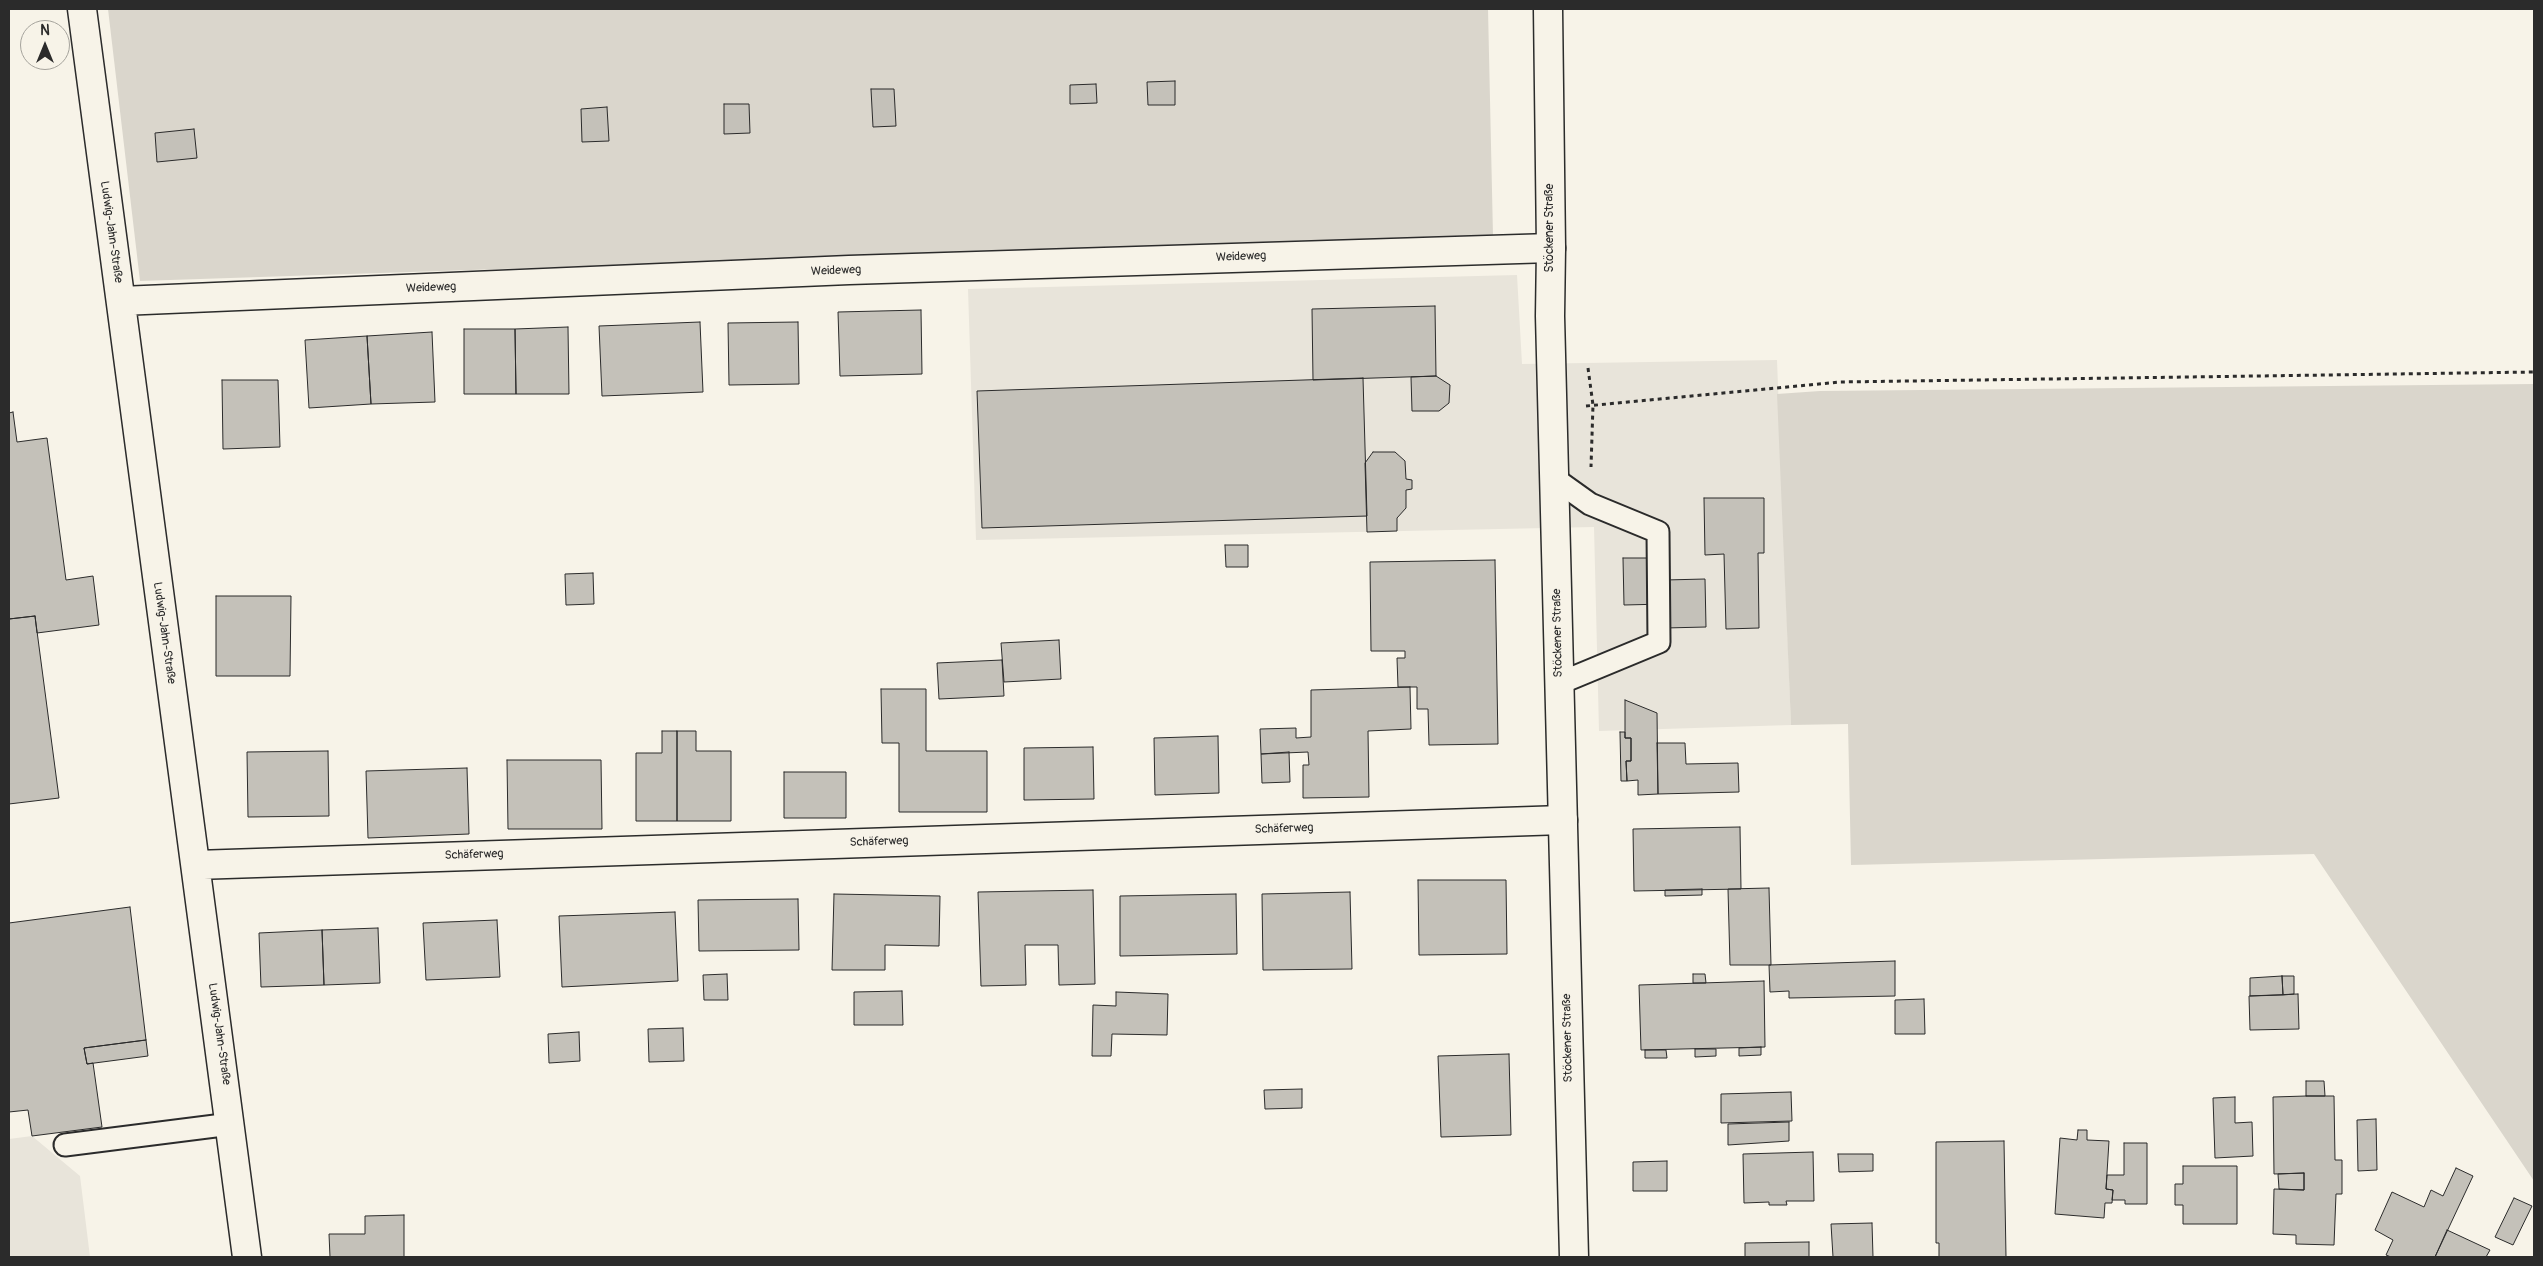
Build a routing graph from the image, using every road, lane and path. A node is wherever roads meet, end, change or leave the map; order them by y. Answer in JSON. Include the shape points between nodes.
{"nodes":[{"id":1,"x":82,"y":9,"type":"edge"},
{"id":2,"x":1548,"y":9,"type":"edge"},
{"id":3,"x":1551,"y":248,"type":"junction"},
{"id":4,"x":121,"y":301,"type":"junction"},
{"id":5,"x":2534,"y":372,"type":"edge"},
{"id":6,"x":1552,"y":407,"type":"junction"},
{"id":7,"x":1555,"y":479,"type":"junction"},
{"id":8,"x":1560,"y":683,"type":"junction"},
{"id":9,"x":1563,"y":820,"type":"junction"},
{"id":10,"x":196,"y":865,"type":"junction"},
{"id":11,"x":231,"y":1124,"type":"junction"},
{"id":12,"x":65,"y":1145,"type":"dead end"},
{"id":13,"x":247,"y":1257,"type":"edge"},
{"id":14,"x":1574,"y":1257,"type":"edge"}],
"edges":[{"from":1,"to":4,"type":"street","name":"Ludwig-Jahn-Straße"},
{"from":2,"to":3,"type":"street","name":"Stöckener Straße"},
{"from":3,"to":4,"type":"street","name":"Weideweg","via":[[849,270]]},
{"from":3,"to":6,"type":"street","name":"Stöckener Straße"},
{"from":4,"to":10,"type":"street","name":"Ludwig-Jahn-Straße"},
{"from":5,"to":6,"type":"path","via":[[1840,382]]},
{"from":6,"to":7,"type":"street","name":"Stöckener Straße"},
{"from":7,"to":8,"type":"street","name":"Stöckener Straße"},
{"from":7,"to":8,"type":"lane","via":[[1590,504],[1658,532],[1659,642]]},
{"from":8,"to":9,"type":"street","name":"Stöckener Straße"},
{"from":9,"to":10,"type":"street","name":"Schäferweg"},
{"from":9,"to":14,"type":"street","name":"Stöckener Straße"},
{"from":10,"to":11,"type":"street","name":"Ludwig-Jahn-Straße"},
{"from":11,"to":12,"type":"lane"},
{"from":11,"to":13,"type":"street","name":"Ludwig-Jahn-Straße"}]}
